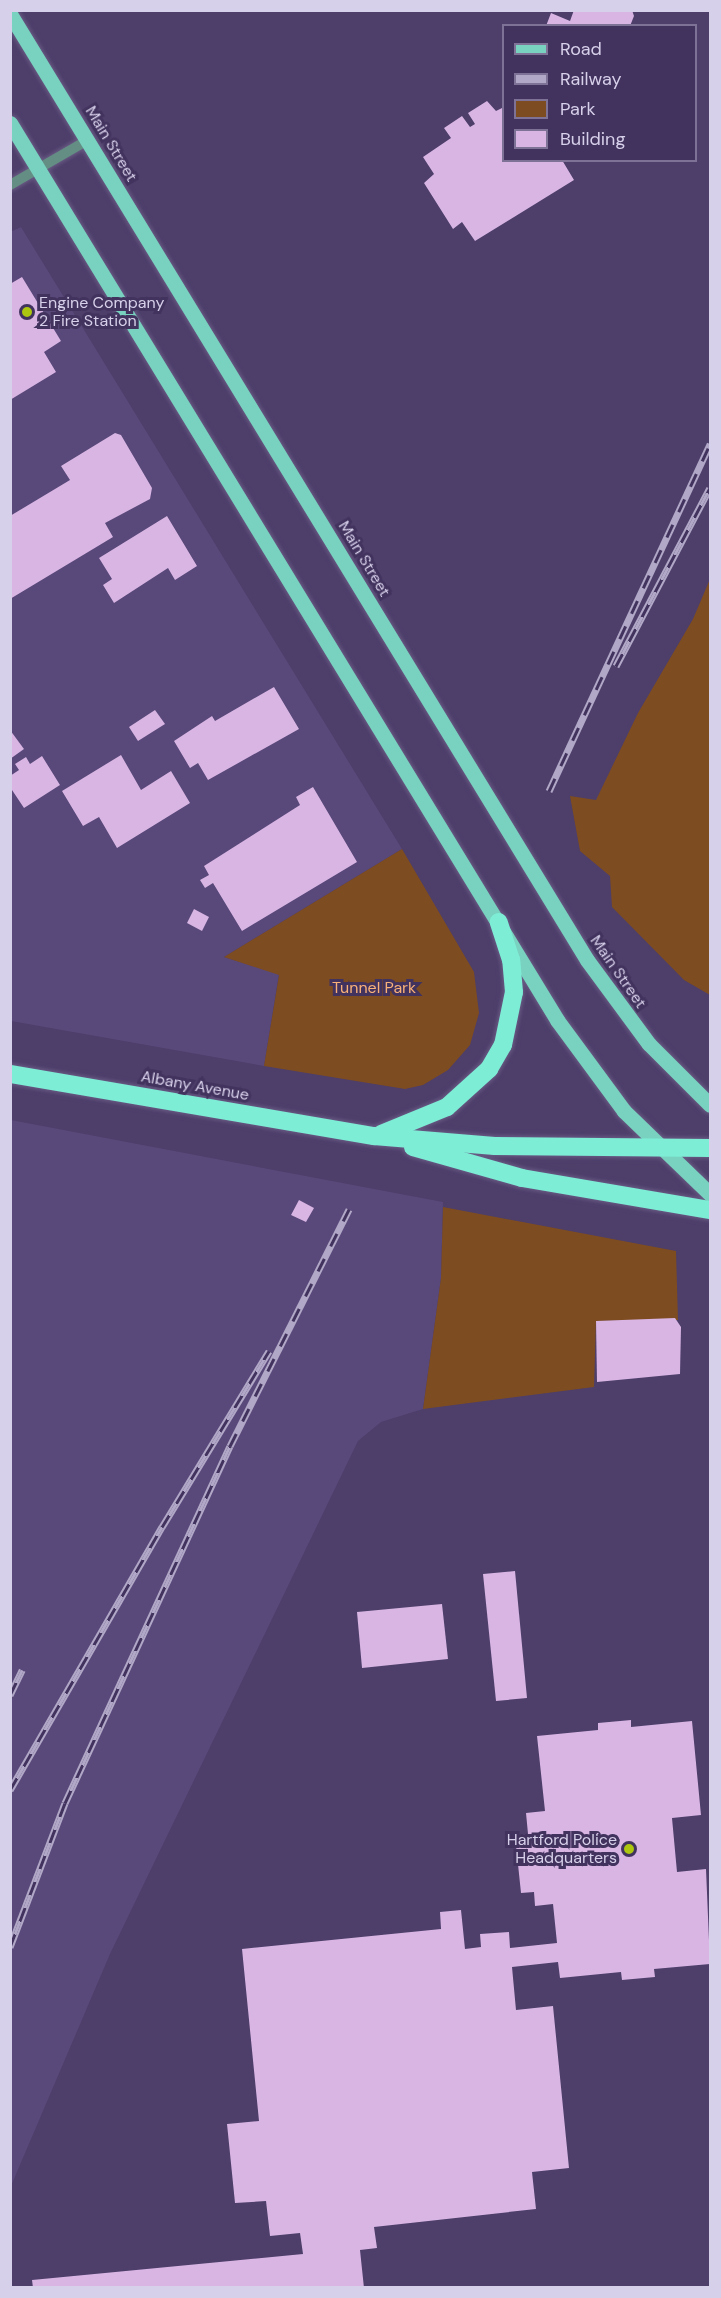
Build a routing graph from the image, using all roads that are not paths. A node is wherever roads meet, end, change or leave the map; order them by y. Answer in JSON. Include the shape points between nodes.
{"nodes":[{"id":1,"x":10,"y":14,"type":"edge"},
{"id":2,"x":10,"y":123,"type":"edge"},
{"id":3,"x":88,"y":140,"type":"junction"},
{"id":4,"x":39,"y":169,"type":"junction"},
{"id":5,"x":10,"y":185,"type":"edge"},
{"id":6,"x":499,"y":922,"type":"junction"},
{"id":7,"x":10,"y":1074,"type":"edge"},
{"id":8,"x":711,"y":1105,"type":"edge"},
{"id":9,"x":374,"y":1136,"type":"junction"},
{"id":10,"x":711,"y":1148,"type":"edge"},
{"id":11,"x":659,"y":1149,"type":"junction"},
{"id":12,"x":711,"y":1194,"type":"edge"},
{"id":13,"x":711,"y":1210,"type":"edge"}],
"edges":[{"from":1,"to":3,"type":"main road","name":"Main Street"},
{"from":2,"to":4,"type":"main road"},
{"from":3,"to":4,"type":"street"},
{"from":3,"to":8,"type":"main road","name":"Main Street","via":[[587,960],[649,1044]]},
{"from":4,"to":5,"type":"street"},
{"from":4,"to":6,"type":"main road"},
{"from":6,"to":9,"type":"highway","via":[[511,960],[513,992],[503,1044],[489,1069],[447,1107],[415,1123]]},
{"from":6,"to":11,"type":"main road","via":[[586,1061]]},
{"from":7,"to":9,"type":"highway","name":"Albany Avenue"},
{"from":9,"to":11,"type":"highway","name":"Albany Avenue","via":[[495,1146]]},
{"from":9,"to":13,"type":"highway","name":"Albany Avenue","via":[[522,1178]]},
{"from":10,"to":11,"type":"highway","name":"Albany Avenue"},
{"from":11,"to":12,"type":"main road"}]}
